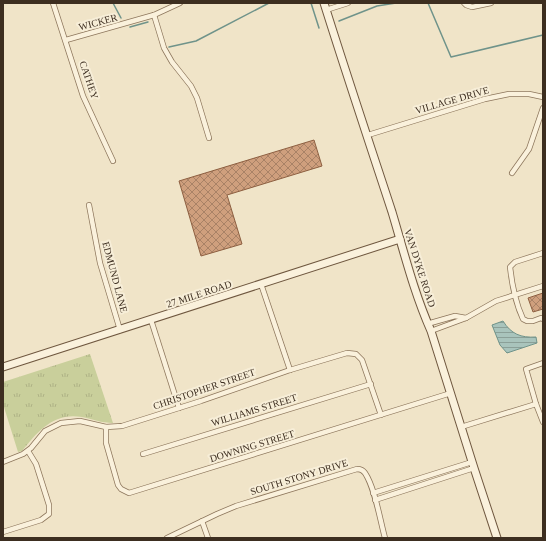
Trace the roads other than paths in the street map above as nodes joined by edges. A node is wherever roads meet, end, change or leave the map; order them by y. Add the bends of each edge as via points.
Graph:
1 (53, 3) edge
2 (180, 3) edge
3 (348, 3) edge
4 (464, 3) edge
5 (491, 3) edge
6 (172, 5) edge
7 (325, 6) edge
8 (154, 15) junction
9 (66, 40) junction
10 (543, 98) edge
11 (543, 108) edge
12 (368, 135) junction
13 (209, 138) dead end
14 (113, 161) dead end
15 (512, 173) dead end
16 (90, 205) dead end
17 (400, 239) junction
18 (543, 253) edge
19 (262, 284) junction
20 (543, 286) edge
21 (515, 295) junction
22 (466, 318) junction
23 (542, 319) edge
24 (151, 320) junction
25 (428, 324) junction
26 (120, 330) junction
27 (431, 331) junction
28 (543, 363) edge
29 (3, 367) edge
30 (290, 370) junction
31 (371, 384) junction
32 (450, 393) junction
33 (536, 404) junction
34 (179, 408) junction
35 (380, 416) junction
36 (543, 422) edge
37 (106, 427) junction
38 (461, 427) junction
39 (28, 451) junction
40 (143, 454) dead end
41 (3, 462) edge
42 (473, 465) junction
43 (373, 493) junction
44 (375, 500) junction
45 (202, 521) junction
46 (3, 532) edge
47 (168, 538) edge
48 (208, 538) edge
49 (385, 538) edge
50 (497, 538) edge

1 - 9 street, CATHEY
2 - 6 street, WICKER
3 - 7 street
4 - 5 street via 472,7
6 - 8 street, WICKER
7 - 12 street, VAN DYKE ROAD
8 - 9 street, WICKER
8 - 13 street via 164,48 197,98
9 - 14 street, CATHEY via 83,96
10 - 12 street, VILLAGE DRIVE via 529,94 509,94 485,99
11 - 15 street via 529,149
12 - 17 street, VAN DYKE ROAD
16 - 26 street, EDMUND LANE via 100,263
17 - 19 street, 27 MILE ROAD
17 - 25 street, VAN DYKE ROAD
18 - 21 street via 515,262 510,267
19 - 24 street, 27 MILE ROAD
19 - 30 street
20 - 21 street
21 - 22 street via 496,301
21 - 23 street via 523,319
22 - 25 street via 455,316
22 - 27 street
24 - 26 street, 27 MILE ROAD
24 - 34 street
25 - 27 street, VAN DYKE ROAD
26 - 29 street, 27 MILE ROAD
27 - 32 street, VAN DYKE ROAD
28 - 33 street via 526,368
30 - 31 street, CHRISTOPHER STREET via 342,353 352,353 362,360
30 - 34 street, CHRISTOPHER STREET
31 - 35 street, CHRISTOPHER STREET
31 - 40 street, WILLIAMS STREET
32 - 35 street, DOWNING STREET
32 - 38 street, VAN DYKE ROAD
33 - 36 street
33 - 38 street
34 - 37 street, CHRISTOPHER STREET via 122,426
35 - 37 street, DOWNING STREET via 129,493 118,485 106,443
37 - 39 street, CHRISTOPHER STREET via 80,421 61,423 45,432
38 - 42 street, VAN DYKE ROAD
39 - 41 street, CHRISTOPHER STREET
39 - 46 street via 38,469 50,512 41,520
42 - 43 street
42 - 44 street
42 - 50 street, VAN DYKE ROAD
43 - 44 street, SOUTH STONY DRIVE
43 - 45 street, SOUTH STONY DRIVE via 365,472 357,469 236,506
44 - 49 street, SOUTH STONY DRIVE
45 - 47 street, SOUTH STONY DRIVE
45 - 48 street

